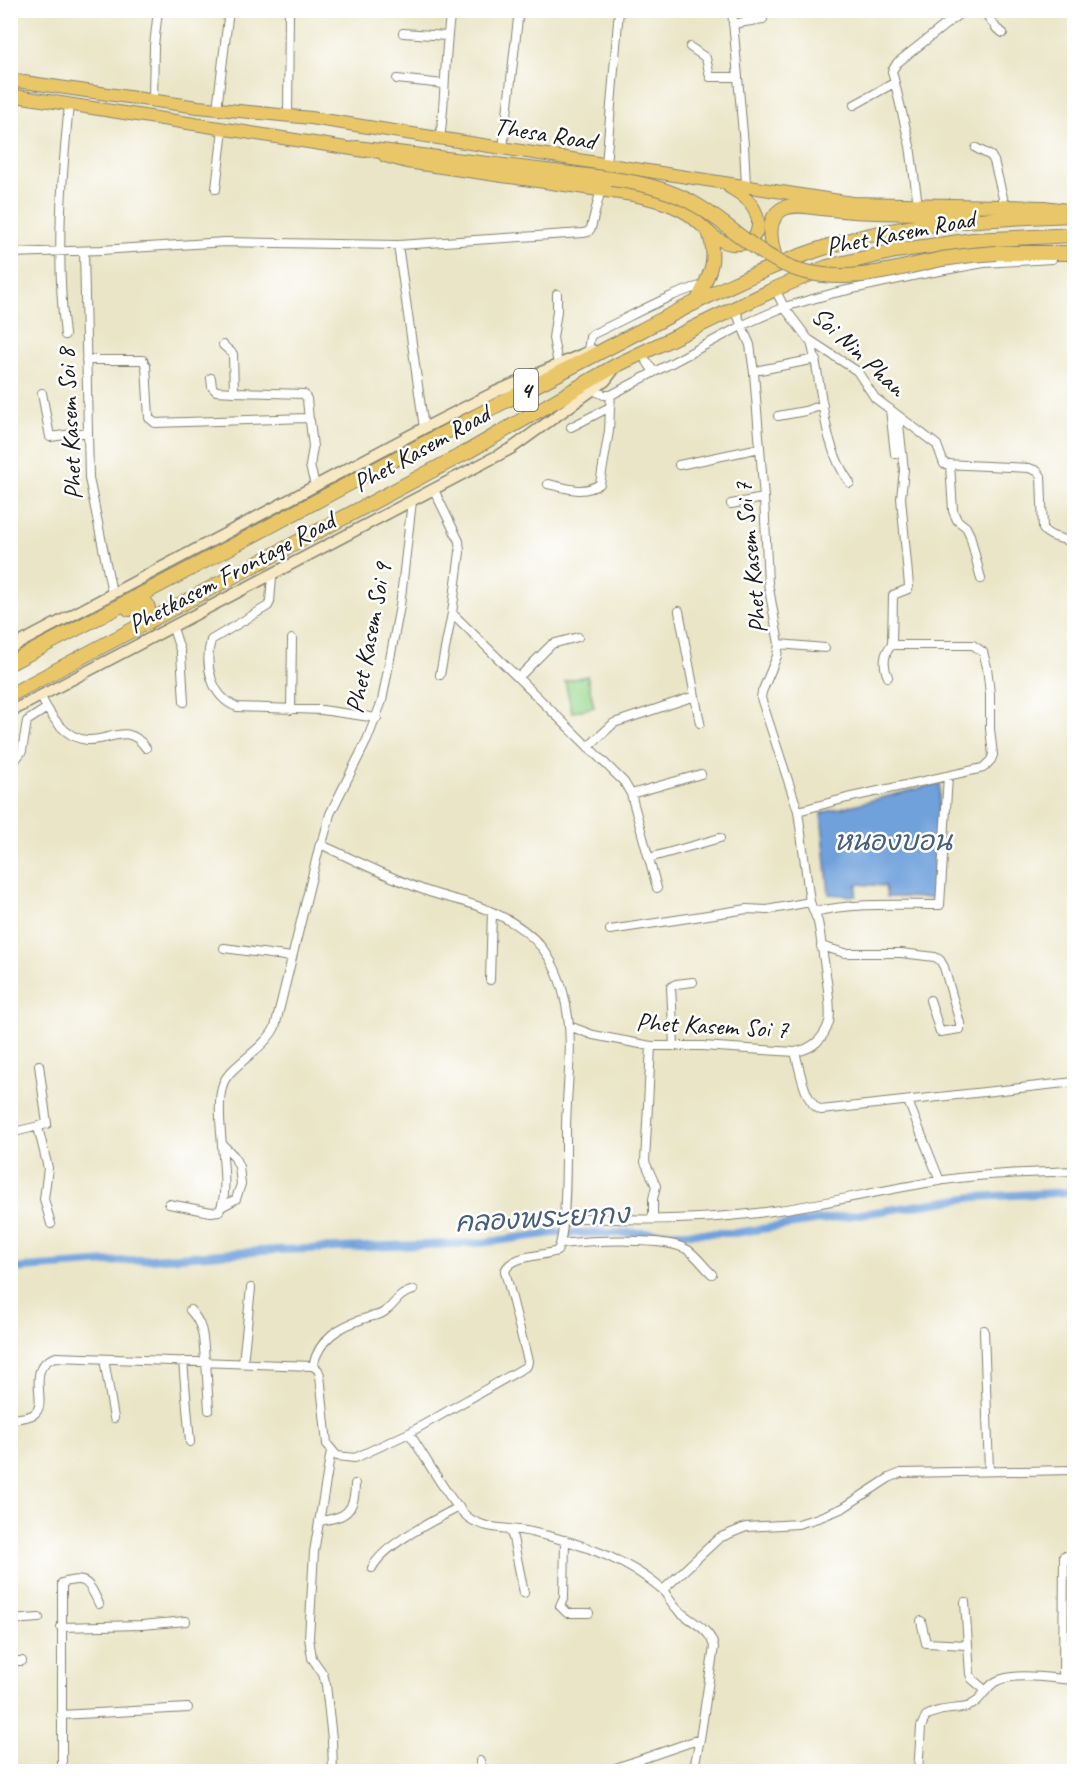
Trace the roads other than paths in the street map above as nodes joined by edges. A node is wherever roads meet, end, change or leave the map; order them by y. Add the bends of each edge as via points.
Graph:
1 (158, 10) edge
2 (229, 10) edge
3 (289, 10) edge
4 (450, 10) edge
5 (519, 10) edge
6 (619, 10) edge
7 (732, 10) edge
8 (964, 10) edge
9 (983, 10) edge
10 (763, 19) dead end
11 (733, 24) junction
12 (404, 33) dead end
13 (1002, 33) dead end
14 (447, 36) junction
15 (690, 47) dead end
16 (737, 77) junction
17 (397, 79) dead end
18 (10, 80) edge
19 (444, 84) junction
20 (894, 84) junction
21 (10, 95) edge
22 (139, 99) junction
23 (153, 101) junction
24 (69, 105) junction
25 (854, 105) dead end
26 (198, 107) junction
27 (217, 109) junction
28 (137, 116) junction
29 (288, 116) junction
30 (195, 125) junction
31 (223, 129) junction
32 (440, 139) junction
33 (356, 148) junction
34 (976, 148) dead end
35 (503, 149) junction
36 (606, 165) junction
37 (726, 184) junction
38 (746, 186) junction
39 (216, 189) dead end
40 (601, 189) junction
41 (918, 205) junction
42 (1005, 206) junction
43 (1074, 213) edge
44 (1034, 217) junction
45 (708, 231) junction
46 (1074, 235) edge
47 (398, 245) junction
48 (84, 251) junction
49 (59, 252) junction
50 (10, 253) edge
51 (1073, 253) edge
52 (775, 258) junction
53 (705, 285) junction
54 (774, 289) junction
55 (557, 294) dead end
56 (695, 304) junction
57 (734, 307) junction
58 (784, 308) junction
59 (743, 325) junction
60 (65, 335) dead end
61 (811, 342) junction
62 (223, 345) dead end
63 (614, 345) junction
64 (588, 351) junction
65 (641, 353) junction
66 (816, 359) junction
67 (86, 360) junction
68 (558, 364) junction
69 (617, 365) junction
70 (760, 370) dead end
71 (654, 372) junction
72 (211, 378) dead end
73 (593, 390) junction
74 (234, 392) junction
75 (42, 393) dead end
76 (610, 395) junction
77 (823, 405) junction
78 (610, 407) junction
79 (890, 410) junction
80 (778, 416) dead end
81 (898, 416) junction
82 (309, 420) junction
83 (571, 427) dead end
84 (424, 428) junction
85 (88, 432) junction
86 (760, 448) junction
87 (895, 454) dead end
88 (947, 464) junction
89 (679, 465) dead end
90 (850, 483) dead end
91 (548, 484) dead end
92 (315, 485) junction
93 (434, 490) junction
94 (764, 498) junction
95 (412, 501) junction
96 (731, 504) dead end
97 (1074, 544) edge
98 (272, 576) junction
99 (981, 579) dead end
100 (112, 593) junction
101 (679, 610) dead end
102 (452, 613) junction
103 (148, 622) junction
104 (173, 628) junction
105 (578, 637) dead end
106 (59, 638) junction
107 (292, 639) dead end
108 (779, 644) junction
109 (892, 645) junction
110 (10, 648) edge
111 (825, 648) dead end
112 (10, 663) edge
113 (440, 675) dead end
114 (888, 677) dead end
115 (518, 678) junction
116 (10, 695) edge
117 (695, 696) junction
118 (41, 697) junction
119 (184, 702) dead end
120 (47, 708) junction
121 (291, 710) junction
122 (10, 712) edge
123 (377, 718) junction
124 (700, 723) dead end
125 (588, 747) junction
126 (146, 748) dead end
127 (10, 767) edge
128 (701, 774) dead end
129 (948, 776) junction
130 (631, 794) junction
131 (798, 811) junction
132 (720, 838) dead end
133 (320, 844) junction
134 (649, 858) junction
135 (657, 888) dead end
136 (810, 902) junction
137 (492, 912) junction
138 (814, 912) junction
139 (610, 930) dead end
140 (821, 946) junction
141 (224, 948) dead end
142 (292, 957) junction
143 (490, 980) dead end
144 (693, 982) dead end
145 (930, 1000) dead end
146 (569, 1026) junction
147 (651, 1046) junction
148 (674, 1046) junction
149 (795, 1052) junction
150 (39, 1065) dead end
151 (1074, 1082) edge
152 (908, 1101) junction
153 (38, 1127) junction
154 (10, 1133) edge
155 (222, 1144) junction
156 (1074, 1171) edge
157 (940, 1181) junction
158 (169, 1204) dead end
159 (223, 1206) junction
160 (653, 1219) junction
161 (563, 1220) junction
162 (51, 1224) dead end
163 (562, 1242) junction
164 (712, 1274) dead end
165 (251, 1288) dead end
166 (414, 1290) dead end
167 (190, 1310) dead end
168 (984, 1330) dead end
169 (104, 1359) junction
170 (183, 1361) junction
171 (206, 1361) junction
172 (243, 1363) junction
173 (313, 1366) junction
174 (209, 1410) dead end
175 (114, 1418) dead end
176 (10, 1419) edge
177 (409, 1433) junction
178 (190, 1442) dead end
179 (331, 1451) junction
180 (1074, 1470) edge
181 (989, 1472) junction
182 (355, 1484) dead end
183 (459, 1507) junction
184 (319, 1521) junction
185 (509, 1529) junction
186 (565, 1540) junction
187 (1064, 1556) dead end
188 (372, 1568) dead end
189 (663, 1590) junction
190 (524, 1593) dead end
191 (965, 1602) dead end
192 (99, 1604) dead end
193 (589, 1613) dead end
194 (39, 1618) dead end
195 (10, 1620) edge
196 (186, 1621) dead end
197 (921, 1621) dead end
198 (61, 1627) junction
199 (967, 1645) junction
200 (22, 1660) dead end
201 (10, 1661) edge
202 (1063, 1679) junction
203 (1074, 1680) edge
204 (986, 1691) junction
205 (188, 1708) dead end
206 (61, 1715) junction
207 (700, 1739) junction
208 (480, 1761) dead end
209 (62, 1772) edge
210 (333, 1772) edge
211 (482, 1772) edge
212 (604, 1772) edge
213 (693, 1772) edge
214 (918, 1772) edge

1 - 23 street
2 - 27 street
3 - 29 street
4 - 14 street
5 - 35 street
6 - 36 street
7 - 11 street
8 - 20 street via 897,63 892,71
9 - 13 street
10 - 11 street
11 - 16 street
12 - 14 street
14 - 19 street
15 - 16 street via 706,58 710,77
16 - 38 street
17 - 19 street
18 - 22 main road, Thesa Road
19 - 32 street
20 - 25 street
20 - 41 street via 910,146
21 - 24 main road, Thesa Road
22 - 23 main road, Thesa Road
22 - 28 main road
23 - 26 main road, Thesa Road
24 - 28 main road, Thesa Road
24 - 49 street
26 - 27 main road, Thesa Road
26 - 30 main road
27 - 29 main road, Thesa Road
28 - 30 main road, Thesa Road
29 - 32 main road, Thesa Road
30 - 31 main road, Thesa Road
31 - 33 main road, Thesa Road
31 - 39 street
32 - 35 main road, Thesa Road
33 - 40 main road, Thesa Road via 407,162
33 - 52 highway, bridge via 654,186 699,206
34 - 42 street via 994,161
35 - 36 main road, Thesa Road
36 - 37 main road, Thesa Road
37 - 38 main road, Thesa Road
37 - 45 main road, Thesa Road via 753,206 759,217 756,236 742,244 731,244
38 - 41 main road, Thesa Road via 852,203
40 - 45 main road, Thesa Road via 661,202 685,212
40 - 47 street via 591,228 583,234
41 - 42 main road, Thesa Road
42 - 43 main road, Thesa Road
43 - 44 highway, Phet Kasem Road / 4
44 - 52 highway via 981,212 868,213 791,206 782,210 771,228
44 - 56 highway, Phet Kasem Road / 4 via 907,228 838,244 767,268
45 - 53 main road via 713,261
46 - 54 highway, Phet Kasem Road / 4 via 973,240 895,251 827,267
47 - 48 street via 225,242
47 - 84 street
48 - 49 street
48 - 67 street, Phet Kasem Soi 8
49 - 50 street
49 - 60 street
51 - 52 highway, bridge via 996,253 941,260 888,273 840,277 802,271
51 - 58 street via 1049,260 984,263 917,274
53 - 56 main road
53 - 64 street via 688,289 593,334
54 - 57 highway, Phet Kasem Road / 4
54 - 58 street, Soi Nin Phan
55 - 68 street via 553,338
56 - 63 highway, Phet Kasem Road / 4
57 - 59 street, Phet Kasem Soi 7
57 - 65 highway, Phet Kasem Road / 4
58 - 59 street
58 - 61 street, Soi Nin Phan
59 - 71 street
59 - 86 street, Phet Kasem Soi 7 via 754,373
61 - 66 street
61 - 79 street, Soi Nin Phan via 857,371 875,398
62 - 74 street via 233,354
63 - 64 main road, Phetkasem Frontage Road / 4
63 - 106 highway, Phet Kasem Road / 4
64 - 68 main road, Phetkasem Frontage Road / 4
65 - 69 highway, Phet Kasem Road / 4
65 - 71 street
66 - 70 street
66 - 77 street
67 - 82 street via 143,360 149,418 155,423
67 - 85 street, Phet Kasem Soi 8
68 - 84 main road, Phetkasem Frontage Road / 4
69 - 73 main road, Phetkasem Frontage Road / 4
69 - 103 highway, Phet Kasem Road / 4 via 470,451
71 - 76 street
72 - 74 street via 216,391
73 - 76 street
73 - 93 main road, Phetkasem Frontage Road / 4 via 512,448
74 - 82 street via 304,394
75 - 85 street via 50,437
76 - 78 street
77 - 80 street
77 - 90 street via 828,436 840,469
78 - 83 street
78 - 91 street via 600,484 578,490
79 - 81 street, Soi Nin Phan
79 - 87 street
81 - 88 street, Soi Nin Phan via 936,445
81 - 109 street via 909,586 893,595
82 - 92 street via 313,447 310,466
84 - 92 main road, Phetkasem Frontage Road / 4
85 - 100 street, Phet Kasem Soi 8 via 90,486
86 - 89 street
86 - 94 street, Phet Kasem Soi 7
88 - 97 street via 1037,471 1041,476 1043,529 1049,536
88 - 99 street via 953,512 970,536
92 - 100 main road, Phetkasem Frontage Road / 4
93 - 95 main road, Phetkasem Frontage Road / 4
93 - 102 street via 459,541
94 - 96 street
94 - 108 street, Phet Kasem Soi 7 via 768,584
95 - 98 main road, Phetkasem Frontage Road / 4
95 - 123 street, Phet Kasem Soi 9 via 400,606
98 - 104 main road, Phetkasem Frontage Road / 4
98 - 121 street via 268,606 211,640 211,677 218,694 228,704
100 - 110 main road, Phetkasem Frontage Road / 4
101 - 117 street
102 - 113 street
102 - 115 street
103 - 106 highway via 148,608 139,604 94,629
103 - 116 highway, Phet Kasem Road / 4
104 - 118 main road, Phetkasem Frontage Road / 4
104 - 119 street via 181,653
105 - 115 street via 552,644
106 - 112 highway, Phet Kasem Road / 4
107 - 121 street
108 - 111 street
108 - 131 street, Phet Kasem Soi 7 via 761,698
109 - 114 street via 885,657
109 - 129 street via 973,645 983,652 993,754 982,768
115 - 125 street
117 - 124 street
117 - 125 street via 614,723
118 - 120 street
118 - 122 main road, Phetkasem Frontage Road / 4
120 - 126 street via 65,731 74,736 87,740 124,733 137,738
120 - 127 street via 27,721 22,751
121 - 123 street
123 - 133 street, Phet Kasem Soi 9 via 330,814
125 - 130 street
128 - 130 street
129 - 131 street
129 - 138 street via 940,905 860,906
130 - 134 street
131 - 136 street, Phet Kasem Soi 7
132 - 134 street
133 - 137 street via 426,891
133 - 142 street, Phet Kasem Soi 9
134 - 135 street
136 - 138 street, Phet Kasem Soi 7
136 - 139 street
137 - 143 street
137 - 146 street via 521,927 552,959
138 - 140 street, Phet Kasem Soi 7
140 - 145 street via 846,953 935,957 944,967 960,1029 940,1032
140 - 149 street, Phet Kasem Soi 7 via 830,1020 816,1043
141 - 142 street
142 - 155 street, Phet Kasem Soi 9 via 273,1032 223,1082
144 - 148 street via 671,987
146 - 147 street, Phet Kasem Soi 7 via 593,1035
146 - 161 street
147 - 148 street, Phet Kasem Soi 7
147 - 160 street via 645,1162 656,1186
148 - 149 street, Phet Kasem Soi 7
149 - 152 street via 814,1107 821,1110
150 - 153 street via 48,1121
151 - 152 street
152 - 157 street
153 - 154 street
153 - 162 street via 48,1168 44,1199
155 - 159 street, Phet Kasem Soi 9
155 - 159 street via 237,1161 241,1184 236,1199
156 - 157 street
157 - 160 street via 772,1212
158 - 159 street via 211,1212
160 - 161 street
161 - 163 street
163 - 164 street via 620,1240 682,1247
163 - 177 street via 557,1251 513,1261 505,1271 527,1366
165 - 172 street
166 - 173 street via 401,1294 384,1312 349,1324 332,1335 318,1350
167 - 171 street via 202,1327
168 - 181 street
169 - 170 street
169 - 175 street
169 - 176 street via 48,1359 39,1374 36,1413
170 - 171 street
170 - 178 street
171 - 172 street
171 - 174 street
172 - 173 street
173 - 179 street via 320,1375
177 - 179 street via 355,1458
177 - 183 street
179 - 184 street
180 - 181 street
181 - 189 street via 901,1473 843,1508 818,1518 798,1524 746,1527 719,1538
182 - 184 street via 350,1510 338,1518
183 - 185 street via 480,1524
183 - 188 street via 382,1553
184 - 210 street via 309,1649 326,1685
185 - 186 street
185 - 190 street
186 - 189 street via 610,1556
186 - 193 street via 564,1597 560,1606 567,1612
187 - 202 street
189 - 207 street via 678,1609 712,1638 714,1656
191 - 199 street
192 - 198 street via 85,1581 62,1583
194 - 195 street
196 - 198 street
197 - 199 street via 926,1644
198 - 206 street
199 - 204 street via 972,1679
200 - 201 street
202 - 203 street
202 - 204 street via 1018,1677 995,1682
204 - 214 street via 967,1707 944,1708 926,1716 921,1727
205 - 206 street
206 - 209 street
207 - 212 street
207 - 213 street
208 - 211 street

